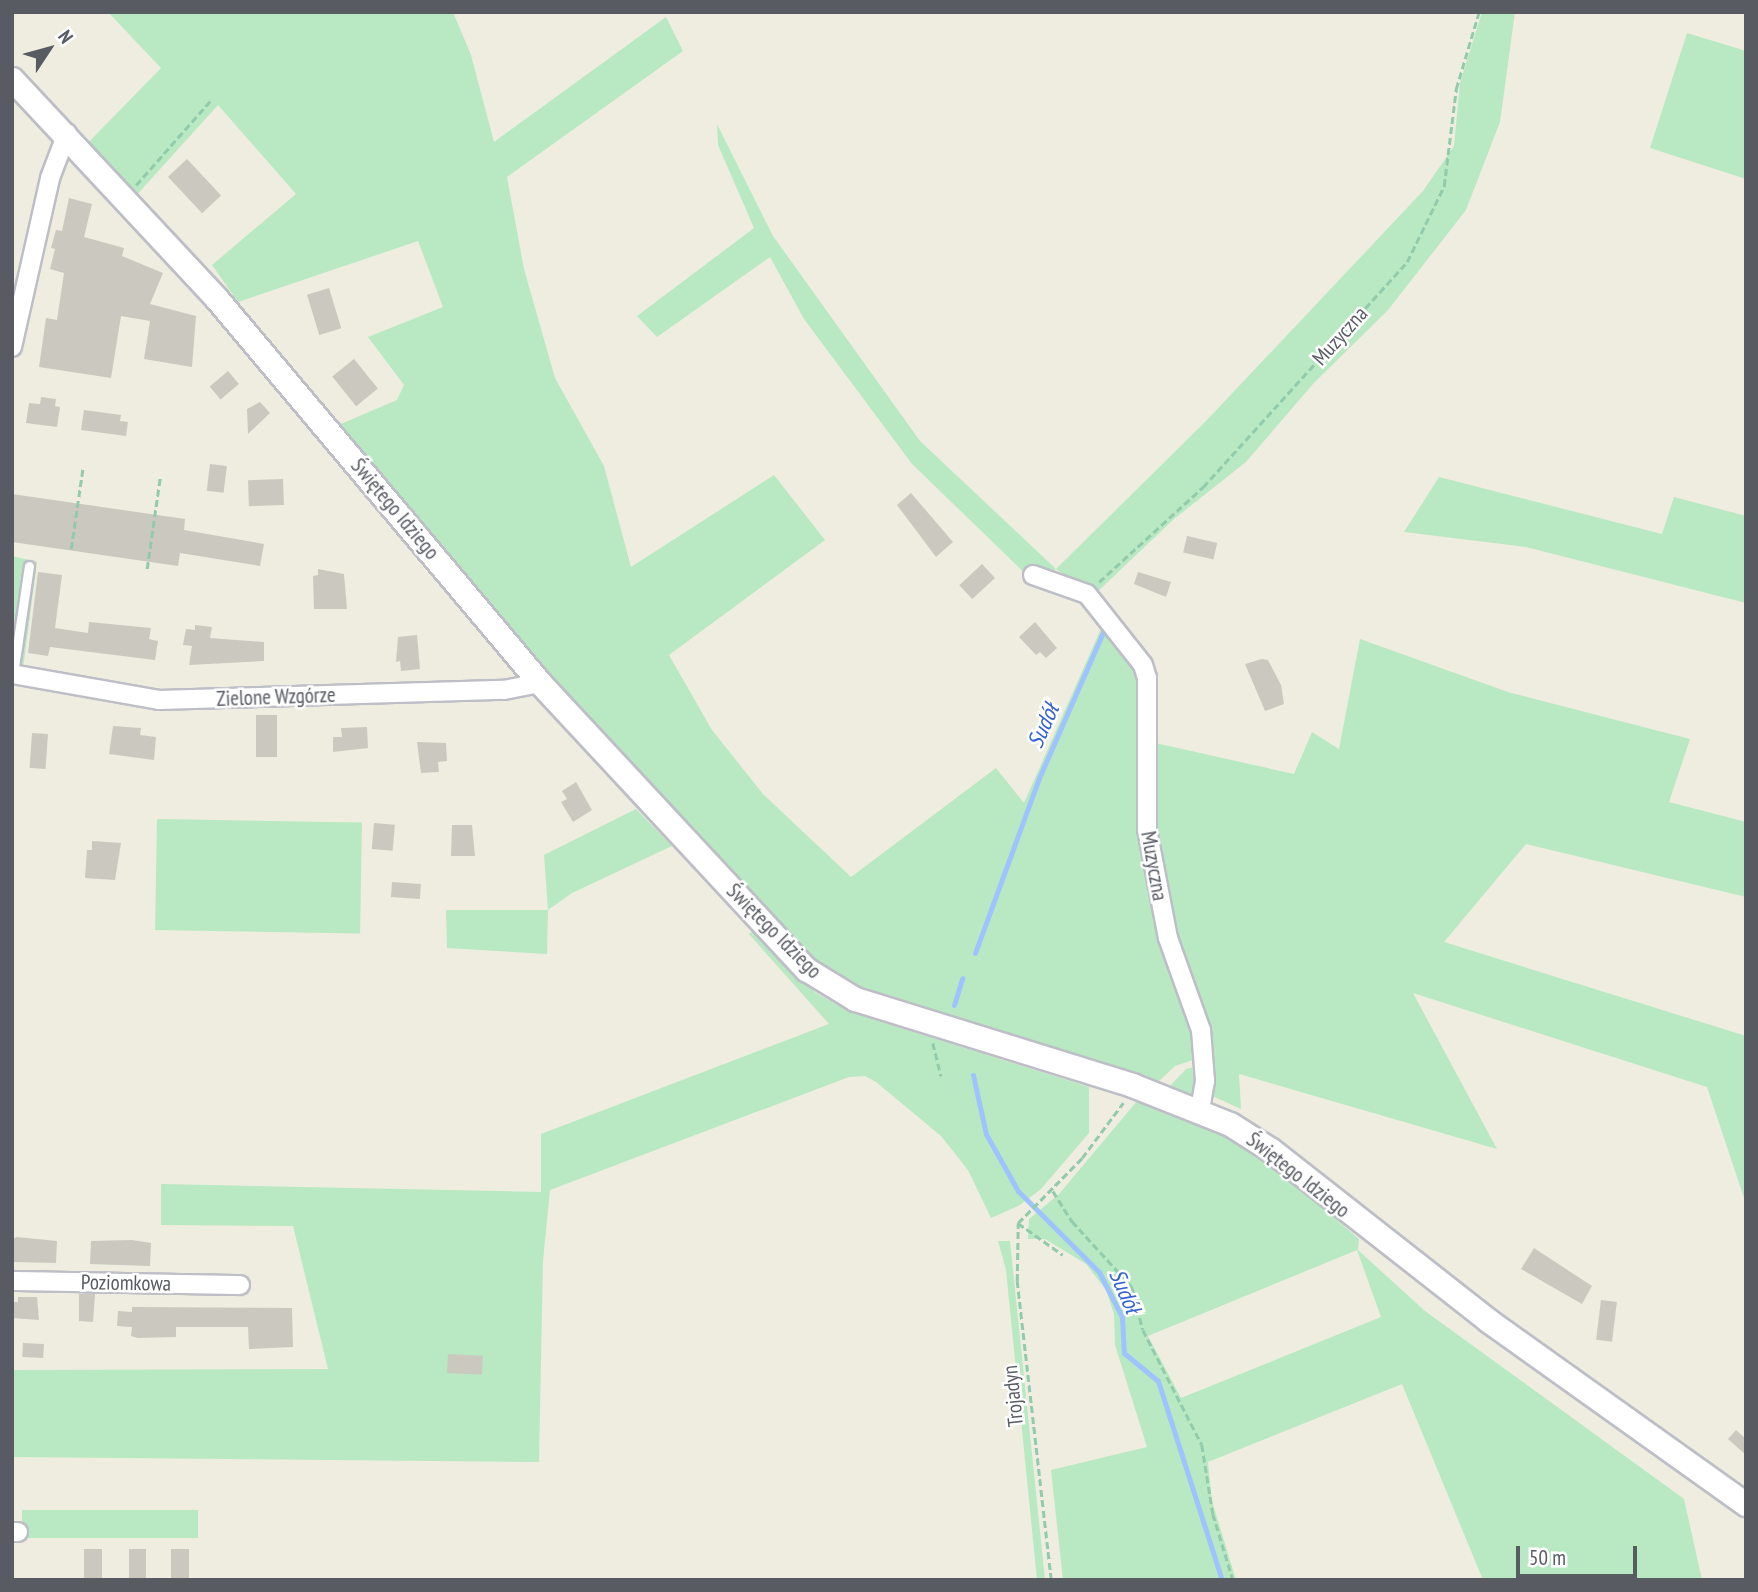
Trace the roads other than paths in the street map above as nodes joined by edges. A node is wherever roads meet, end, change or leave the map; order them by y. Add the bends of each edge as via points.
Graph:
1 (12, 79) edge
2 (67, 133) junction
3 (12, 347) edge
4 (29, 566) dead end
5 (1034, 575) dead end
6 (12, 674) edge
7 (540, 682) junction
8 (1200, 1109) junction
9 (12, 1281) edge
10 (240, 1285) dead end
11 (1746, 1504) edge

1 - 2 street, Świętego Idziego
2 - 3 street via 50,178
2 - 7 street, Świętego Idziego
4 - 6 lane
5 - 8 street, Muzyczna via 1087,594 1143,665 1147,678 1147,828 1168,938 1201,1030 1205,1081
6 - 7 street, Zielone Wzgórze via 159,700 504,690
7 - 8 street, Świętego Idziego via 806,969 846,995
8 - 11 street, Świętego Idziego via 1271,1150 1489,1321
9 - 10 street, Poziomkowa

